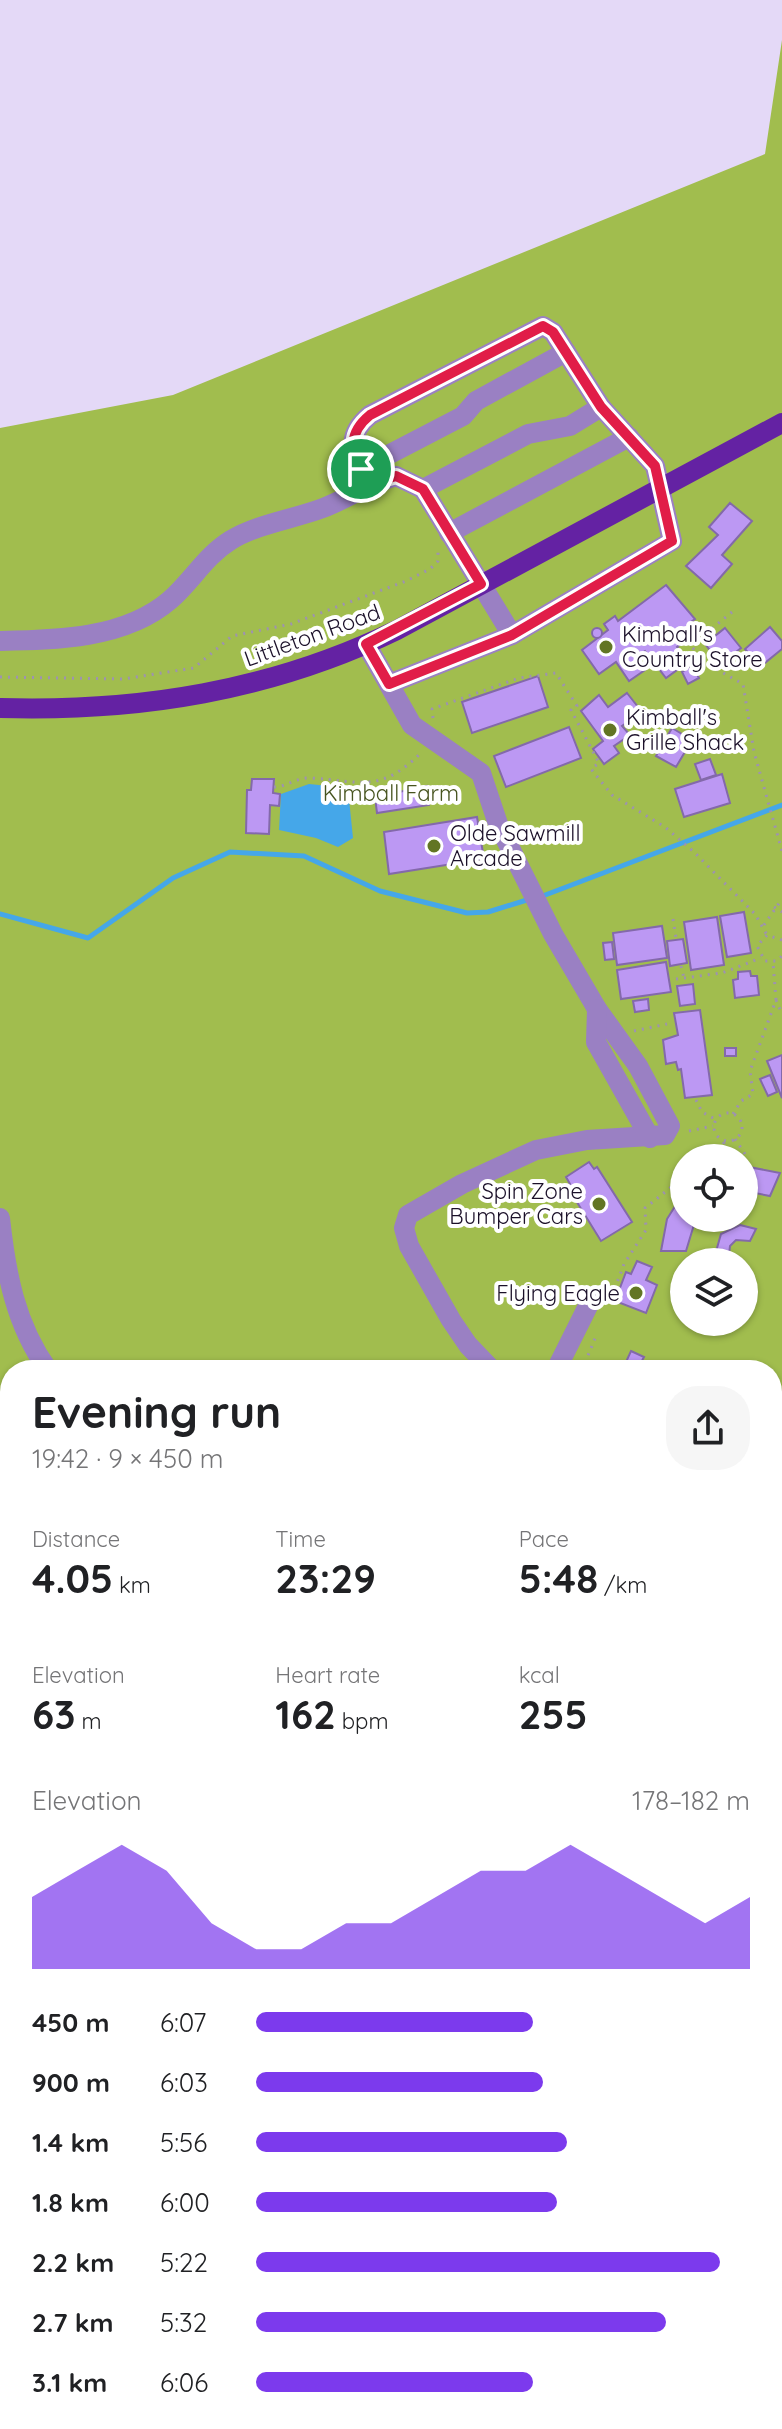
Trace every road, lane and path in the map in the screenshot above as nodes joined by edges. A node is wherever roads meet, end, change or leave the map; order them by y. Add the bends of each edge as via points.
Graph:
1 (566, 352) junction
2 (601, 407) junction
3 (782, 423) edge
4 (629, 437) junction
5 (363, 477) junction
6 (661, 488) junction
7 (423, 489) junction
8 (449, 533) junction
9 (481, 584) junction
10 (732, 612) dead end
11 (512, 635) junction
12 (0, 641) edge
13 (366, 644) junction
14 (0, 677) edge
15 (389, 684) junction
16 (0, 708) edge
17 (432, 741) junction
18 (274, 787) dead end
19 (782, 851) edge
20 (782, 899) edge
21 (774, 907) junction
22 (782, 912) edge
23 (673, 919) dead end
24 (763, 926) junction
25 (767, 935) junction
26 (676, 938) dead end
27 (782, 940) edge
28 (782, 956) edge
29 (761, 958) junction
30 (773, 962) junction
31 (681, 966) dead end
32 (684, 978) junction
33 (676, 979) dead end
34 (776, 1000) junction
35 (597, 1009) junction
36 (782, 1014) edge
37 (667, 1024) dead end
38 (614, 1033) junction
39 (696, 1100) dead end
40 (733, 1114) junction
41 (716, 1120) junction
42 (650, 1138) junction
43 (735, 1139) junction
44 (724, 1141) junction
45 (724, 1144) edge
46 (738, 1144) edge
47 (670, 1188) edge
48 (0, 1218) edge
49 (601, 1300) joint
50 (598, 1330) dead end
51 (41, 1360) edge
52 (482, 1360) edge
53 (562, 1360) edge
54 (586, 1360) edge

1 - 2 lane
1 - 5 lane via 476,401 463,416
1 - 5 lane via 543,326 370,415 353,435
2 - 4 lane
2 - 7 lane via 570,426 528,434
3 - 6 main road, Littleton Road
4 - 6 lane via 655,466
4 - 8 lane
5 - 7 lane via 396,476
5 - 12 lane via 327,507 233,539 200,564 170,600 138,619 79,635
6 - 9 main road, Littleton Road
6 - 11 lane via 672,541
7 - 8 lane
8 - 9 lane
8 - 14 path via 430,569 291,624 232,636 194,668 123,679
9 - 11 lane
9 - 13 main road, Littleton Road
10 - 19 path via 691,646 707,664 743,684 754,752
11 - 15 lane
13 - 15 lane
13 - 16 main road, Littleton Road via 255,684 185,699 90,709
15 - 17 lane via 412,725
17 - 18 path via 390,777 358,784 303,779
17 - 24 path via 432,709 519,678 556,673 577,706 571,710 599,763 591,769 612,795 676,836
17 - 35 lane via 481,773 514,858
20 - 21 path
21 - 22 path
21 - 24 path
23 - 26 path
24 - 25 path
25 - 27 path
25 - 29 path via 757,946
28 - 30 path
29 - 30 path
29 - 32 path via 722,973
30 - 34 path
31 - 32 path
32 - 33 path
34 - 36 path
34 - 40 path via 750,1071 753,1094
35 - 38 lane
35 - 42 lane via 596,1042
37 - 38 path
38 - 42 lane via 670,1126 665,1135
39 - 41 path via 702,1112
40 - 41 path
40 - 43 path via 741,1125
41 - 44 path via 714,1132
42 - 52 lane via 587,1140 536,1150 408,1215 409,1246 451,1320
43 - 44 path
43 - 46 path
44 - 45 path
47 - 49 path via 645,1208 646,1230
48 - 51 lane via 16,1310
49 - 53 lane
50 - 54 path

